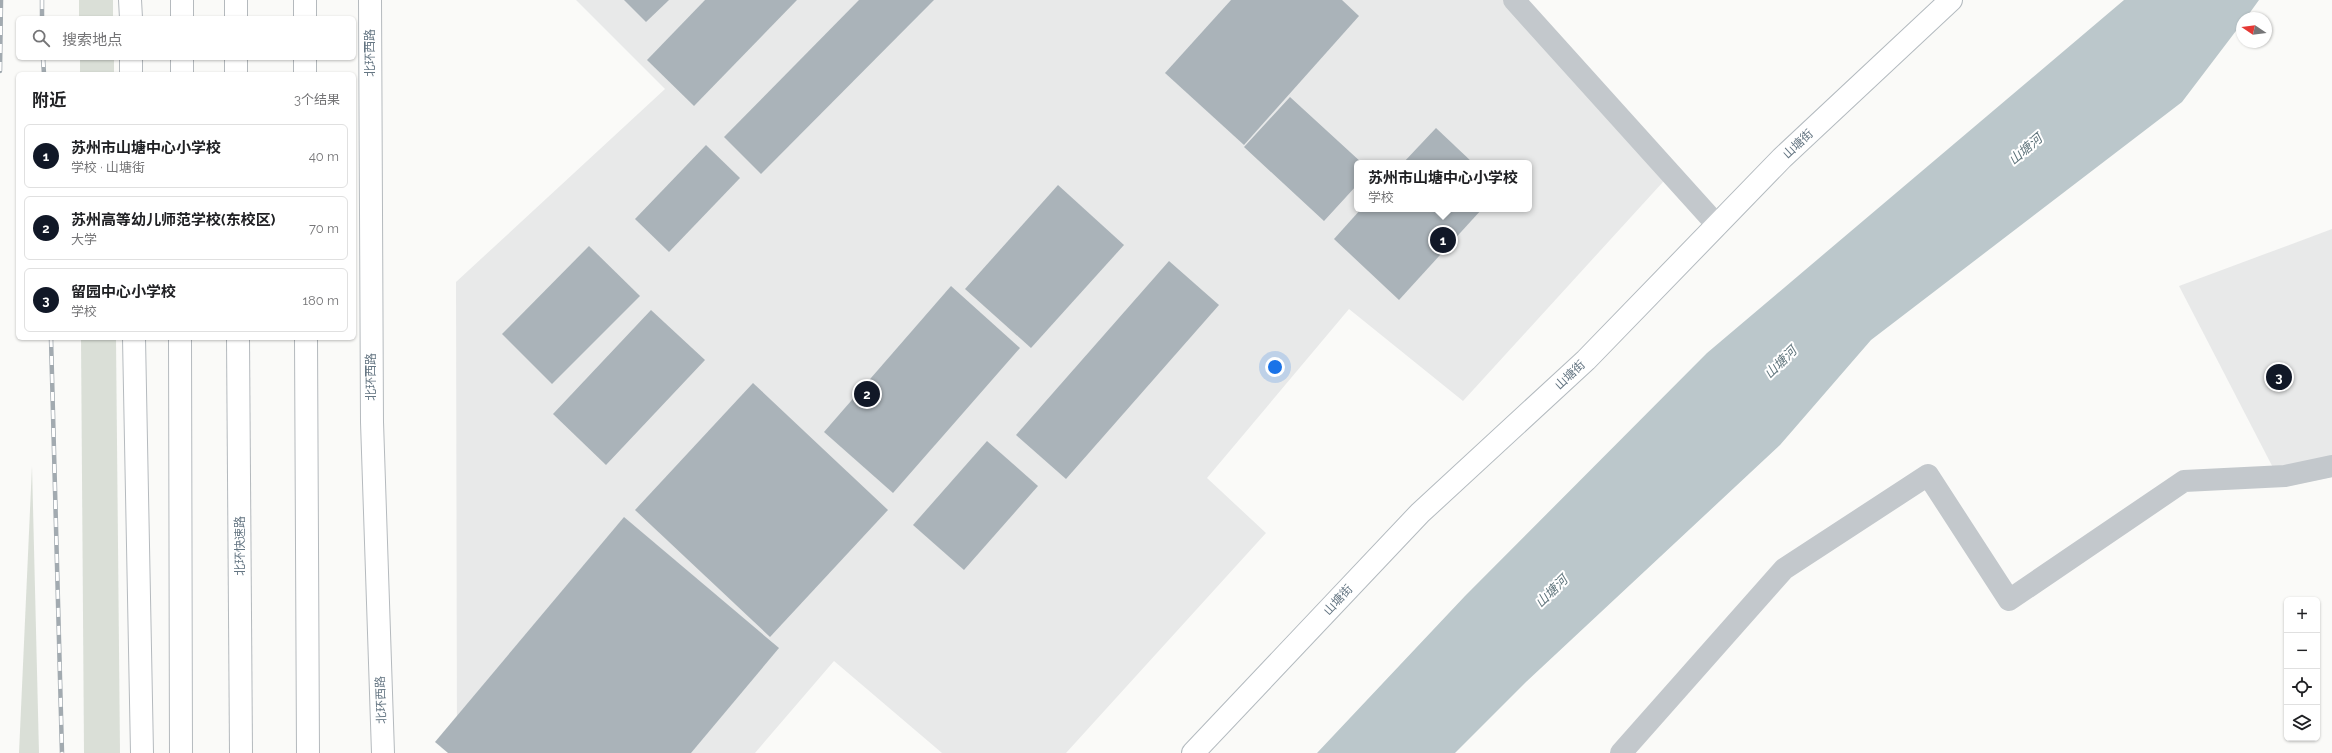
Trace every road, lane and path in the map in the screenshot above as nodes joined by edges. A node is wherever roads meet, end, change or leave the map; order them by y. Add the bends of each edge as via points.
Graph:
1 (130, 0) edge
2 (182, 0) edge
3 (236, 0) edge
4 (305, 0) edge
5 (370, 0) edge
6 (1514, 0) edge
7 (1951, 0) edge
8 (131, 16) edge
9 (182, 16) edge
10 (236, 16) edge
11 (305, 16) edge
12 (131, 60) edge
13 (182, 60) edge
14 (236, 60) edge
15 (305, 60) edge
16 (131, 72) edge
17 (182, 72) edge
18 (236, 72) edge
19 (305, 72) edge
20 (1717, 225) junction
21 (134, 340) edge
22 (180, 340) edge
23 (238, 340) edge
24 (306, 340) edge
25 (2332, 466) edge
26 (142, 753) edge
27 (181, 753) edge
28 (241, 753) edge
29 (308, 753) edge
30 (382, 753) edge
31 (1193, 753) edge
32 (1621, 753) edge

1 - 8 main road
2 - 9 main road
3 - 10 main road
4 - 11 main road
5 - 30 main road, 北环西路 via 372,422
6 - 20 street
7 - 20 main road, 山塘街 via 1782,158
12 - 16 main road
13 - 17 main road
14 - 18 main road
15 - 19 main road
20 - 31 main road, 山塘街 via 1586,360 1420,513
21 - 26 main road
22 - 27 main road
23 - 28 main road, 北环快速路
24 - 29 main road
25 - 32 street via 2285,476 2184,480 2009,600 1928,475 1784,569

